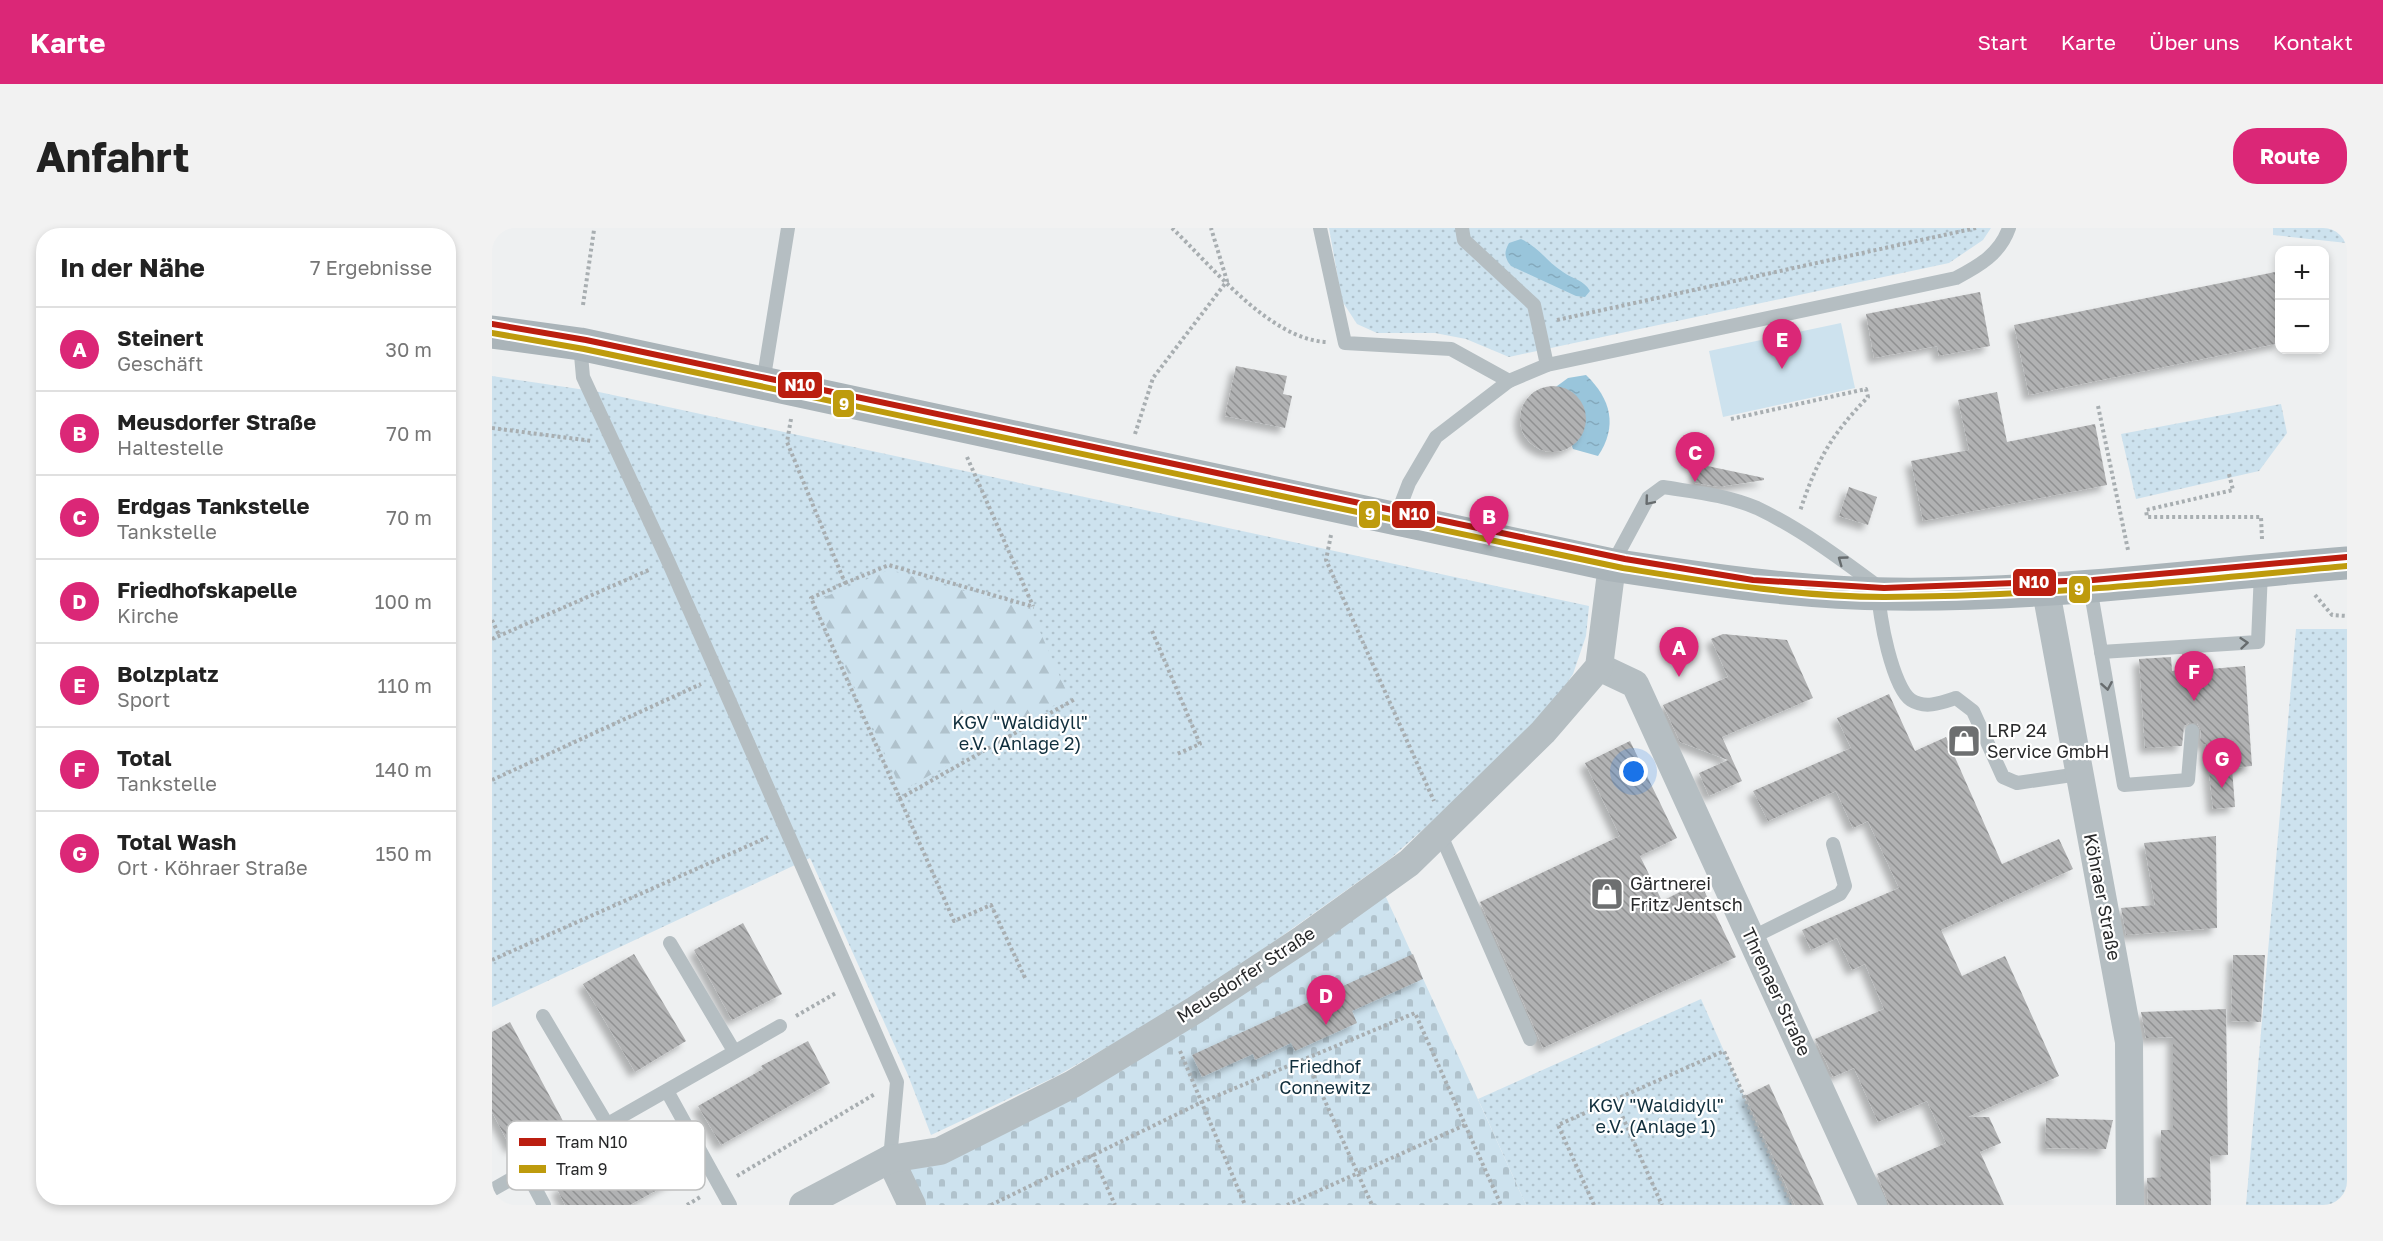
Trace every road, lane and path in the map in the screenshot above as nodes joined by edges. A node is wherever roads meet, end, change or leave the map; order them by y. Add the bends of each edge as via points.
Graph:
1 (788, 228) edge
2 (1172, 228) edge
3 (1210, 228) edge
4 (1320, 228) edge
5 (1462, 228) edge
6 (1976, 228) edge
7 (2009, 228) edge
8 (594, 230) dead end
9 (1227, 281) junction
10 (583, 304) dead end
11 (1538, 324) junction
12 (492, 332) edge
13 (1308, 341) dead end
14 (580, 344) junction
15 (1547, 365) junction
16 (1509, 381) junction
17 (763, 383) junction
18 (2098, 406) dead end
19 (790, 419) dead end
20 (1731, 419) dead end
21 (492, 428) edge
22 (613, 444) junction
23 (967, 455) dead end
24 (1126, 460) junction
25 (2229, 474) dead end
26 (1396, 517) junction
27 (1794, 529) junction
28 (1331, 535) dead end
29 (2128, 550) dead end
30 (2261, 554) junction
31 (668, 561) junction
32 (2347, 563) edge
33 (1612, 565) junction
34 (845, 583) junction
35 (2090, 587) junction
36 (2046, 591) junction
37 (1884, 594) junction
38 (2315, 595) dead end
39 (2347, 616) edge
40 (492, 620) edge
41 (1152, 631) dead end
42 (499, 635) junction
43 (492, 639) edge
44 (2189, 648) junction
45 (2102, 652) junction
46 (1599, 667) junction
47 (2190, 670) dead end
48 (717, 676) junction
49 (1075, 699) dead end
50 (2192, 731) dead end
51 (1177, 754) dead end
52 (2079, 774) junction
53 (492, 780) edge
54 (899, 799) junction
55 (785, 829) junction
56 (1443, 829) junction
57 (1833, 844) dead end
58 (1751, 938) junction
59 (670, 943) dead end
60 (492, 960) edge
61 (1026, 980) dead end
62 (853, 984) junction
63 (543, 1016) dead end
64 (780, 1026) joint
65 (1530, 1039) dead end
66 (734, 1051) junction
67 (1184, 1059) dead end
68 (1306, 1059) junction
69 (897, 1082) junction
70 (667, 1091) junction
71 (1615, 1100) junction
72 (1202, 1102) junction
73 (605, 1121) edge
74 (612, 1121) edge
75 (684, 1121) edge
76 (1465, 1125) junction
77 (1092, 1154) junction
78 (705, 1159) edge
79 (890, 1159) junction
80 (1357, 1173) junction
81 (507, 1182) edge
82 (720, 1186) junction
83 (492, 1190) edge
84 (536, 1190) edge
85 (544, 1205) edge
86 (687, 1205) edge
87 (730, 1205) edge
88 (803, 1205) edge
89 (912, 1205) edge
90 (991, 1205) edge
91 (1115, 1205) edge
92 (1245, 1205) edge
93 (1287, 1205) edge
94 (1372, 1205) edge
95 (1501, 1205) edge
96 (1594, 1205) edge
97 (1662, 1205) edge
98 (1792, 1205) edge
99 (1873, 1205) edge
100 (2130, 1205) edge

1 - 17 lane
2 - 9 path
3 - 9 path
4 - 16 lane via 1345,342 1451,349
5 - 11 lane via 1464,240 1534,305
6 - 11 path
7 - 15 lane via 2005,241 1984,263 1956,278
8 - 10 path
9 - 13 path via 1261,315
9 - 24 path via 1153,378
11 - 15 lane
12 - 14 main road
14 - 17 main road
14 - 22 lane via 583,377
15 - 16 lane
16 - 26 lane via 1436,437 1409,483
17 - 24 main road
18 - 29 path
19 - 34 path via 787,442
20 - 27 path via 1866,389 1868,397 1839,427 1815,468
21 - 22 path
22 - 31 lane
23 - 34 path via 1034,607 889,565
24 - 26 main road
25 - 30 path via 2233,490 2145,510 2147,517 2261,518
26 - 33 main road
27 -> 33 lane via 1756,508 1714,495 1663,488 1648,498
37 -> 27 lane
28 - 56 path via 1326,560
30 - 32 main road
30 - 35 main road
44 -> 30 lane via 2259,642
31 - 42 path
31 - 48 lane
33 - 37 main road via 1756,587
33 - 46 street
34 - 54 path via 811,598
35 - 36 main road
35 - 45 lane
36 - 37 main road
36 - 52 street, Köhraer Straße
37 - 52 lane via 1886,644 1908,699 1922,705 1956,698 1973,711 2003,777 2017,783
38 - 39 path via 2332,615
40 - 42 path
41 - 51 path via 1200,744
42 - 43 path
44 - 45 lane
44 - 47 lane
45 -> 50 lane via 2124,785 2188,780
46 - 56 street, Meusdorfer Straße via 1543,732
46 - 58 street, Threnaer Straße via 1635,684
48 - 53 path
48 - 55 lane
49 - 54 path
52 - 100 street, Köhraer Straße via 2129,1042
54 - 61 path via 954,921 991,905
55 - 60 path
55 - 62 lane
56 - 65 lane
56 - 79 street, Meusdorfer Straße via 1409,863 1303,939 1134,1048 1073,1084 940,1151
57 - 58 lane via 1845,886 1840,894
58 - 99 street, Threnaer Straße
59 - 66 lane
62 - 64 path
62 - 69 lane
63 - 73 lane
64 - 66 lane
66 - 70 lane
67 - 72 path
68 - 72 path
68 - 76 path via 1415,1013
68 - 80 path
69 - 79 lane
69 - 82 path
70 - 74 lane
70 - 75 lane
71 - 96 path via 1558,1125
71 - 97 path
71 - 98 path via 1724,1051
72 - 77 path
72 - 92 path
76 - 80 path
76 - 95 path
77 - 90 path
77 - 91 path
78 - 82 lane
79 - 88 street, Meusdorfer Straße
79 - 89 street
80 - 93 path
80 - 94 path
81 - 83 lane
82 - 86 path
82 - 87 lane
84 - 85 lane

